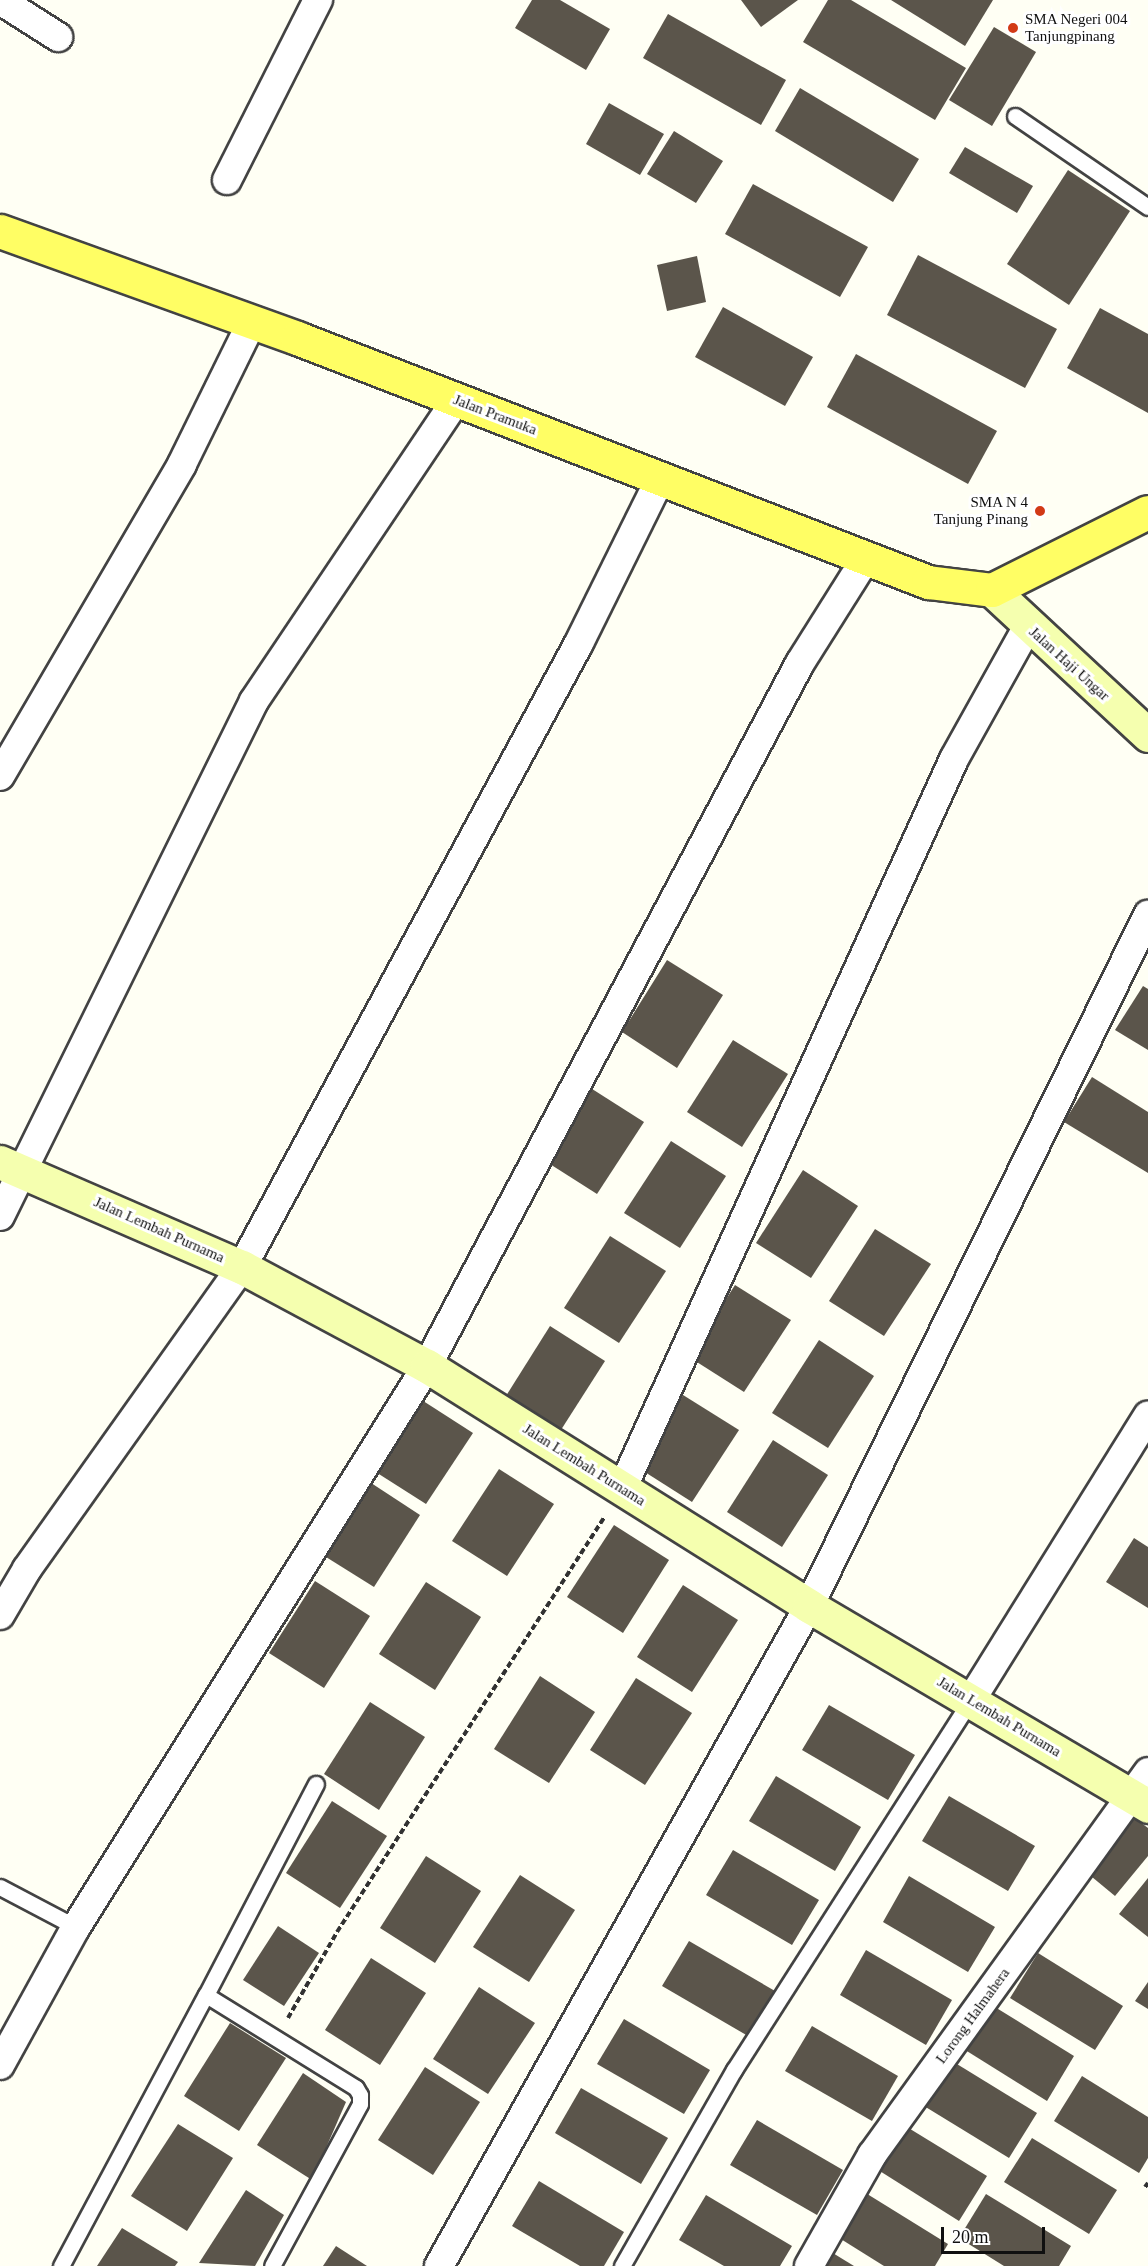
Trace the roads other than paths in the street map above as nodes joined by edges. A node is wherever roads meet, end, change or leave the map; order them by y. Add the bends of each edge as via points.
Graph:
1 (0, 0) edge
2 (318, 0) edge
3 (58, 37) dead end
4 (1015, 116) dead end
5 (227, 180) dead end
6 (1148, 207) edge
7 (0, 231) edge
8 (252, 322) junction
9 (456, 400) junction
10 (660, 479) junction
11 (1148, 512) edge
12 (866, 558) junction
13 (992, 590) junction
14 (1028, 626) junction
15 (1148, 735) edge
16 (0, 776) edge
17 (1148, 915) edge
18 (13, 1166) edge
19 (0, 1215) edge
20 (242, 1267) junction
21 (427, 1366) junction
22 (1148, 1416) edge
23 (622, 1489) junction
24 (809, 1606) junction
25 (0, 1615) edge
26 (971, 1700) junction
27 (316, 1784) dead end
28 (1143, 1791) edge
29 (0, 1887) edge
30 (76, 1927) junction
31 (206, 1995) junction
32 (0, 2066) edge
33 (61, 2266) edge
34 (272, 2266) edge
35 (439, 2266) edge
36 (622, 2266) edge
37 (809, 2266) edge

1 - 3 street
2 - 5 street
4 - 6 lane
7 - 8 main road, Jalan Pramuka
8 - 9 main road, Jalan Pramuka
8 - 16 street via 182,464
9 - 10 main road, Jalan Pramuka
9 - 18 street via 254,701
10 - 12 main road, Jalan Pramuka
10 - 20 street via 574,653
11 - 13 main road
12 - 13 main road, Jalan Pramuka via 928,582
12 - 21 street via 800,663
13 - 14 street, Jalan Haji Ungar
14 - 15 street, Jalan Haji Ungar
14 - 23 street via 954,759
17 - 24 street
18 - 19 street
18 - 20 street, Jalan Lembah Purnama
20 - 21 street, Jalan Lembah Purnama
20 - 25 street via 27,1569
21 - 23 street, Jalan Lembah Purnama
21 - 30 street
22 - 26 street
23 - 24 street, Jalan Lembah Purnama
24 - 26 street, Jalan Lembah Purnama
24 - 35 street
26 - 28 street, Jalan Lembah Purnama
26 - 36 lane via 734,2070
27 - 31 lane
28 - 37 street, Lorong Halmahera via 872,2155
29 - 30 lane
30 - 32 street
31 - 33 lane
31 - 34 lane via 356,2088 360,2104

